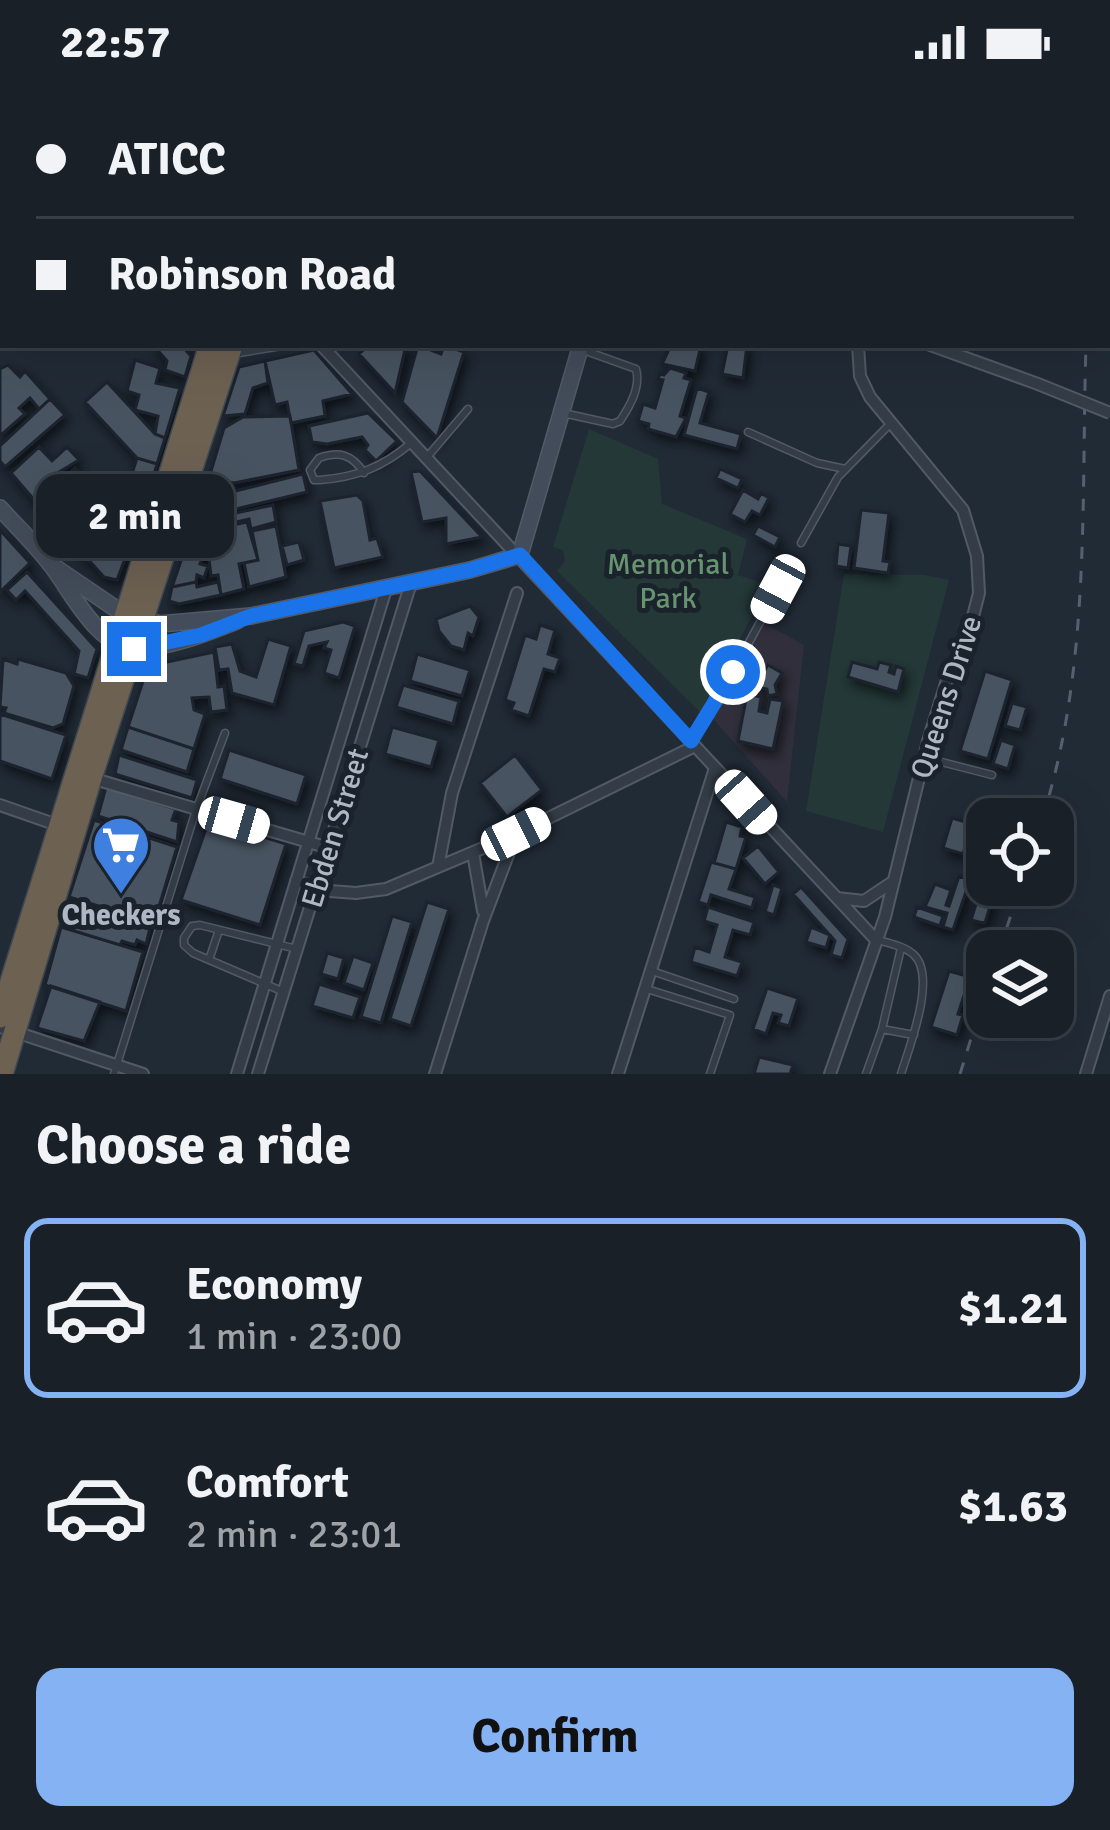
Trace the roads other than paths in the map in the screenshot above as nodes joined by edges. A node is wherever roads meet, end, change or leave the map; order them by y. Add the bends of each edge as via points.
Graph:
1 (224, 348) edge
2 (324, 348) edge
3 (580, 348) edge
4 (583, 348) edge
5 (858, 348) edge
6 (938, 348) edge
7 (468, 409) dead end
8 (561, 413) junction
9 (1110, 413) edge
10 (890, 424) junction
11 (748, 432) dead end
12 (411, 443) junction
13 (425, 458) junction
14 (844, 469) junction
15 (364, 473) junction
16 (0, 508) edge
17 (800, 544) dead end
18 (520, 555) junction
19 (52, 566) junction
20 (411, 583) junction
21 (386, 589) junction
22 (778, 589) dead end
23 (517, 593) dead end
24 (251, 616) junction
25 (134, 618) junction
26 (125, 645) junction
27 (225, 733) dead end
28 (693, 743) junction
29 (923, 758) junction
30 (715, 768) junction
31 (992, 776) dead end
32 (92, 778) junction
33 (0, 805) edge
34 (196, 810) junction
35 (60, 826) junction
36 (516, 834) junction
37 (308, 842) junction
38 (328, 848) junction
39 (473, 853) junction
40 (438, 866) junction
41 (296, 881) junction
42 (894, 881) junction
43 (316, 888) junction
44 (834, 897) junction
45 (483, 921) junction
46 (219, 930) junction
47 (876, 940) junction
48 (277, 945) junction
49 (901, 948) junction
50 (297, 950) junction
51 (208, 959) junction
52 (649, 970) junction
53 (264, 986) junction
54 (643, 988) junction
55 (284, 992) junction
56 (1110, 996) edge
57 (734, 999) dead end
58 (5, 1026) edge
59 (882, 1030) junction
60 (914, 1035) junction
61 (248, 1039) junction
62 (268, 1044) junction
63 (1095, 1044) junction
64 (1110, 1049) edge
65 (116, 1070) edge
66 (2, 1074) edge
67 (143, 1074) edge
68 (237, 1074) edge
69 (258, 1074) edge
70 (436, 1074) edge
71 (618, 1074) edge
72 (710, 1074) edge
73 (830, 1074) edge
74 (866, 1074) edge
75 (901, 1074) edge
76 (1086, 1074) edge

1 - 25 highway
2 - 12 street
3 - 8 street
4 - 8 lane via 636,369 639,379 620,421
5 - 10 street, Queens Drive via 864,388
6 - 9 street, bridge
7 - 13 lane
8 - 18 street
10 - 14 lane
10 - 29 street, Queens Drive via 963,510 977,556 974,616
11 - 14 lane
12 - 13 street
12 - 15 lane
13 - 18 street
14 - 17 lane
15 - 15 lane via 341,454 319,458 310,470 320,481
16 - 19 street
18 - 20 street
18 - 28 street
19 - 25 street
19 - 26 street via 78,607
20 - 21 street
20 - 38 street, Ebden Street
21 - 24 street
21 - 37 street, Ebden Street
22 - 28 lane
23 - 40 street via 446,812
24 - 25 street
24 - 26 street via 201,635
25 - 26 highway
26 - 32 highway
26 - 35 highway
27 - 34 lane
28 - 30 street
28 - 36 street
29 - 31 lane
29 - 42 street, Queens Drive
30 - 44 street
30 - 52 street
32 - 34 street
32 - 58 highway
33 - 35 street
34 - 37 street
34 - 65 lane
35 - 58 highway
36 - 39 street
36 - 45 street
37 - 38 street
37 - 41 street, Ebden Street
38 - 43 street, Ebden Street
39 - 40 street
39 - 45 street
40 - 43 street via 371,892
41 - 43 street
41 - 48 street, Ebden Street
42 - 44 street via 864,901
42 - 47 street, Queens Drive
43 - 50 street, Ebden Street
44 - 47 street
45 - 70 street
46 - 48 lane
46 - 51 lane
46 - 51 lane via 194,925 184,938
47 - 49 lane
47 - 73 street, Queens Drive
48 - 50 lane
48 - 53 street, Ebden Street
49 - 59 lane
49 - 60 lane via 920,968
50 - 55 street, Ebden Street
51 - 53 lane
52 - 54 street
52 - 57 lane
53 - 55 lane
53 - 61 street, Ebden Street
54 - 71 street
54 - 72 lane via 730,1015
55 - 62 street, Ebden Street
56 - 63 street
58 - 65 street
58 - 66 highway
59 - 60 lane
59 - 74 lane
60 - 75 lane
61 - 62 street
61 - 68 street, Ebden Street
62 - 69 street, Ebden Street
63 - 64 street
63 - 76 street
65 - 67 street

